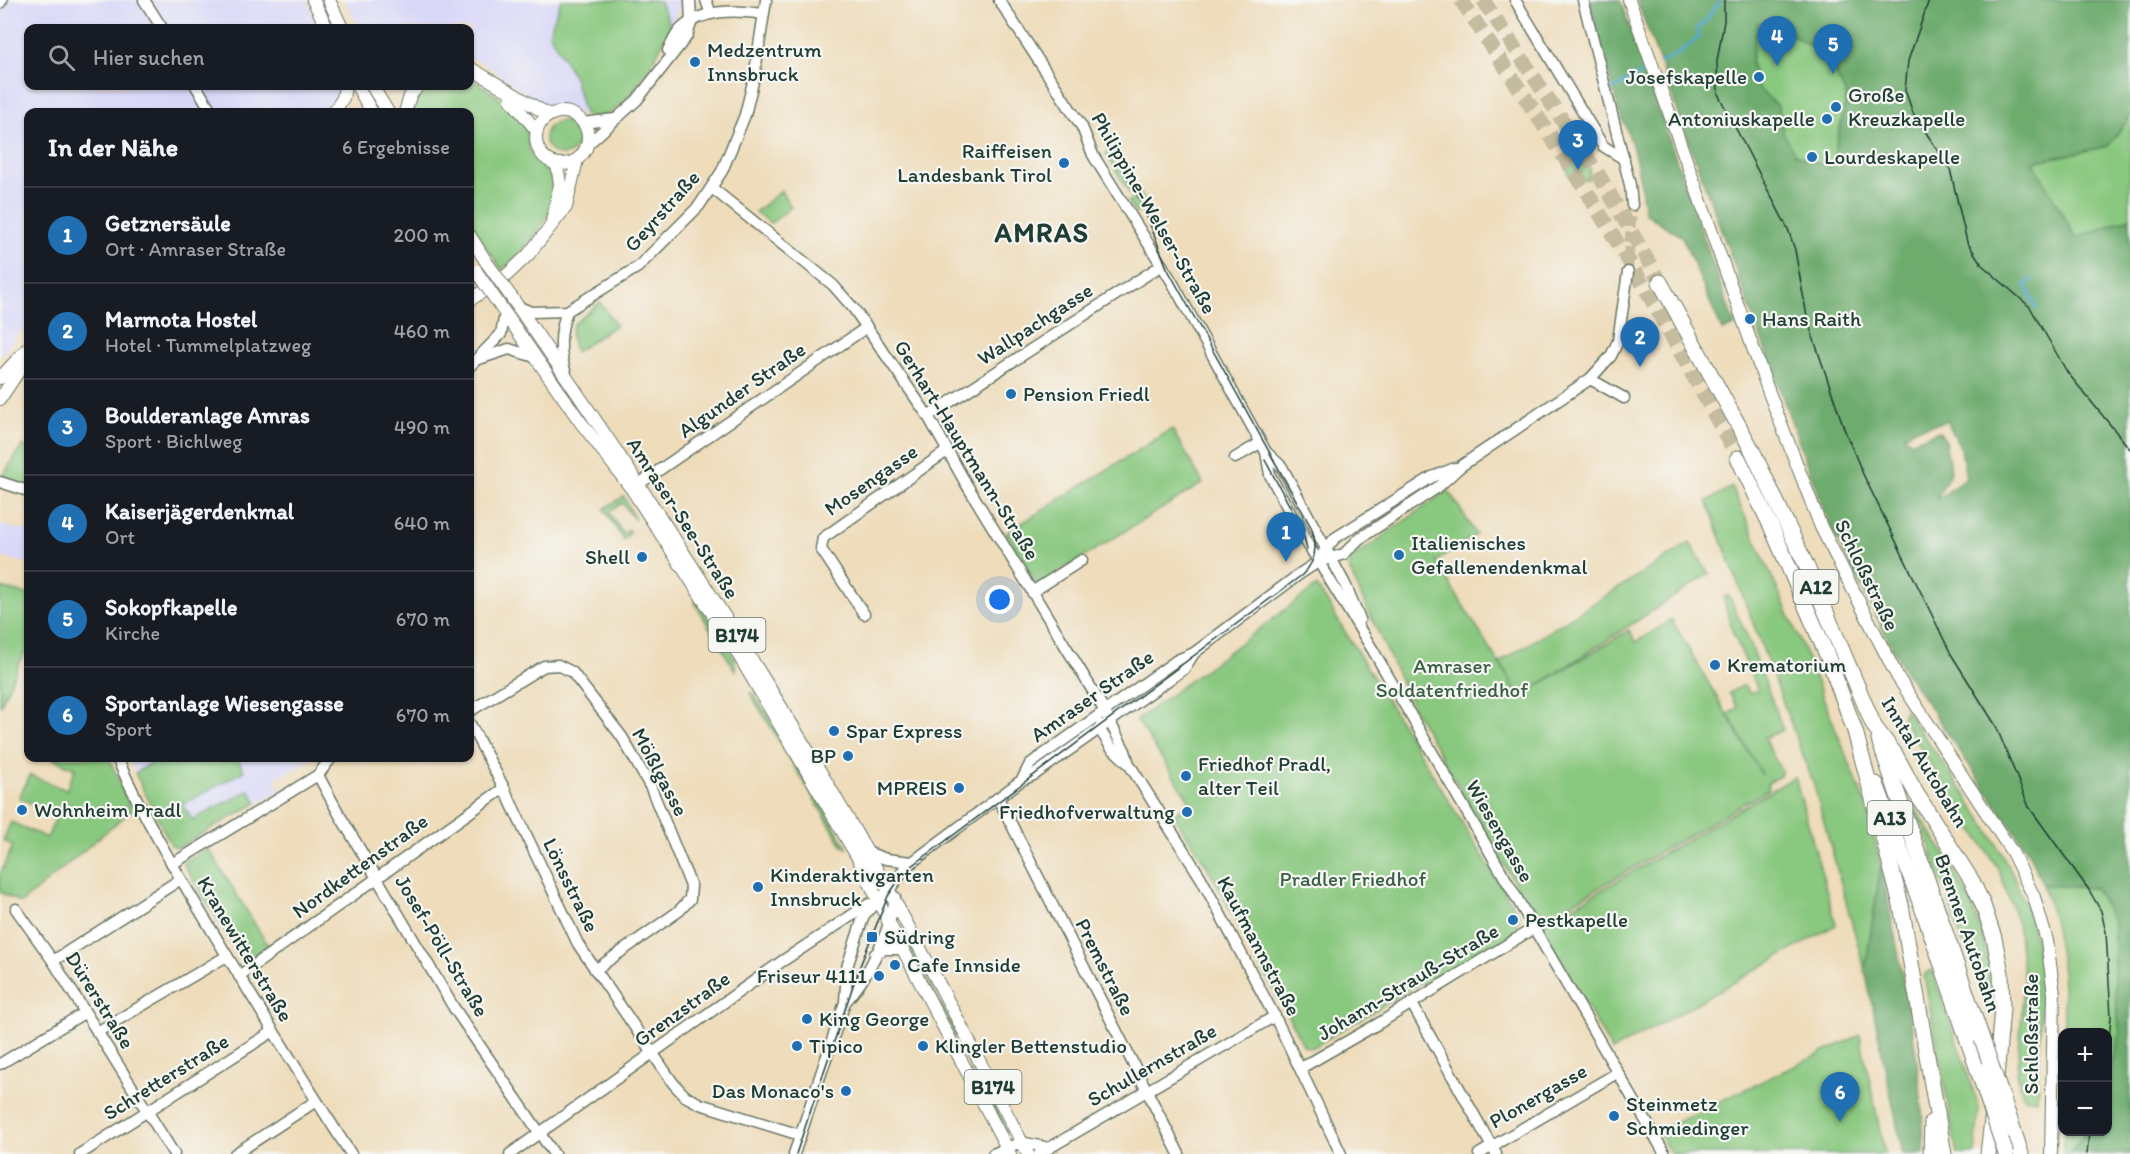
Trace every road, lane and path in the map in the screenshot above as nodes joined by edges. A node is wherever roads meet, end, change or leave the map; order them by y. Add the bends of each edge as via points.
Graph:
1 (144, 0) edge
2 (313, 0) edge
3 (329, 0) edge
4 (690, 0) edge
5 (706, 0) edge
6 (766, 0) edge
7 (999, 0) edge
8 (1515, 0) edge
9 (1583, 0) edge
10 (1629, 0) edge
11 (711, 14) junction
12 (762, 14) junction
13 (691, 23) junction
14 (159, 24) edge
15 (325, 24) edge
16 (340, 24) edge
17 (474, 70) edge
18 (492, 80) junction
19 (198, 90) edge
20 (344, 90) edge
21 (359, 90) edge
22 (374, 90) edge
23 (415, 90) edge
24 (210, 108) edge
25 (337, 108) edge
26 (370, 108) edge
27 (386, 108) edge
28 (406, 108) edge
29 (549, 115) junction
30 (618, 118) junction
31 (584, 123) junction
32 (537, 131) junction
33 (587, 145) junction
34 (1624, 159) junction
35 (578, 160) junction
36 (558, 165) junction
37 (712, 188) junction
38 (1632, 205) tunnel mouth
39 (551, 226) junction
40 (474, 242) edge
41 (1162, 265) junction
42 (474, 270) edge
43 (1628, 272) tunnel mouth
44 (1660, 282) tunnel mouth
45 (474, 297) edge
46 (514, 302) junction
47 (502, 310) junction
48 (567, 311) junction
49 (867, 327) junction
50 (24, 352) edge
51 (535, 357) junction
52 (474, 362) edge
53 (24, 363) edge
54 (474, 363) edge
55 (0, 378) edge
56 (1590, 379) junction
57 (568, 380) junction
58 (1624, 398) dead end
59 (0, 399) edge
60 (928, 416) junction
61 (1263, 447) junction
62 (947, 451) junction
63 (1236, 458) dead end
64 (1738, 458) tunnel mouth
65 (1461, 466) junction
66 (0, 482) edge
67 (639, 484) junction
68 (24, 490) edge
69 (1328, 553) junction
70 (1082, 560) dead end
71 (1318, 562) junction
72 (1032, 592) junction
73 (864, 614) dead end
74 (1374, 652) junction
75 (1194, 653) junction
76 (474, 709) edge
77 (1104, 711) junction
78 (1111, 723) junction
79 (1874, 726) junction
80 (1100, 730) junction
81 (1855, 731) junction
82 (474, 732) edge
83 (119, 762) edge
84 (328, 762) edge
85 (1129, 764) junction
86 (318, 775) junction
87 (1022, 780) junction
88 (504, 788) junction
89 (998, 798) junction
90 (866, 852) junction
91 (912, 862) junction
92 (172, 864) junction
93 (377, 876) junction
94 (181, 879) junction
95 (892, 896) junction
96 (878, 899) junction
97 (16, 909) dead end
98 (888, 921) junction
99 (1534, 928) junction
100 (903, 949) junction
101 (875, 954) junction
102 (227, 956) junction
103 (53, 960) junction
104 (595, 970) junction
105 (239, 976) junction
106 (845, 1002) junction
107 (1412, 1004) junction
108 (84, 1013) junction
109 (1275, 1016) junction
110 (97, 1032) junction
111 (272, 1032) junction
112 (654, 1053) junction
113 (0, 1064) edge
114 (1300, 1068) junction
115 (1617, 1073) junction
116 (1146, 1092) junction
117 (1934, 1092) junction
118 (316, 1101) junction
119 (147, 1113) junction
120 (1991, 1125) junction
121 (540, 1133) junction
122 (800, 1135) junction
123 (1021, 1142) junction
124 (1008, 1150) edge
125 (1494, 1150) edge
126 (1044, 1151) edge
127 (80, 1154) edge
128 (174, 1154) edge
129 (235, 1154) edge
130 (351, 1154) edge
131 (510, 1154) edge
132 (554, 1154) edge
133 (794, 1154) edge
134 (993, 1154) edge
135 (1028, 1154) edge
136 (1179, 1154) edge
137 (1341, 1154) edge
138 (1479, 1154) edge
139 (1665, 1154) edge
140 (1931, 1154) edge
141 (1944, 1154) edge
142 (1988, 1154) edge
143 (1995, 1154) edge
144 (2006, 1154) edge
145 (2021, 1154) edge
146 (2050, 1154) edge

1 - 14 street
2 - 15 main road
3 - 16 main road
4 - 13 street
5 - 11 street
6 - 12 street, Geyrstraße
7 - 41 street, Philippine-Welser-Straße via 1082,128 1094,155
8 - 34 street via 1603,146
9 - 34 street
10 - 146 main road, Schloßstraße via 1821,527 1898,676 2012,852 2034,897 2047,941 2054,994
11 - 12 street via 729,10
11 - 13 street
12 - 37 street, Geyrstraße via 746,115
13 - 30 street via 687,36
17 - 18 main road
18 - 29 main road
18 - 32 main road
19 - 24 street
20 - 25 main road
21 - 26 main road
22 - 27 main road
23 - 28 main road
29 - 31 main road via 568,113
29 - 32 main road
30 - 31 street
30 - 33 street
31 - 33 main road
32 - 36 main road via 537,148 549,162
33 - 35 main road
34 - 38 street
35 - 36 main road
35 - 39 main road via 566,207
36 - 39 main road via 560,184
37 - 48 street, Geyrstraße via 638,267
37 - 49 street, Gerhart-Hauptmann-Straße via 834,285
39 - 45 main road via 507,275
40 - 46 main road, Amraser-See-Straße / B174, bridge
41 - 60 street, Wallpachgasse
41 - 61 street, Philippine-Welser-Straße
42 - 47 main road, Amraser-See-Straße / B174, bridge
43 - 56 street, Amraser Straße via 1618,341 1611,356
44 - 79 highway, Inntal Autobahn / A12 via 1752,450
46 - 48 street via 531,312
46 - 57 main road, Amraser-See-Straße / B174
47 - 51 main road, Amraser-See-Straße / B174
47 - 52 street via 501,334
48 - 57 street via 560,348
49 - 60 street, Gerhart-Hauptmann-Straße
49 - 67 street, Algunder Straße
50 - 55 main road
51 - 54 street via 509,350
51 - 96 main road, Amraser-See-Straße / B174 via 631,488 697,588 842,828
53 - 59 main road
56 - 58 street
56 - 65 street, Amraser Straße
57 - 67 main road, Amraser-See-Straße / B174
60 - 62 street, Gerhart-Hauptmann-Straße
61 - 63 street
61 - 69 street, Philippine-Welser-Straße via 1282,467
61 - 71 street, Philippine-Welser-Straße via 1270,475
62 - 72 street, Gerhart-Hauptmann-Straße
62 - 73 street, Mosengasse via 820,543
64 - 81 highway, Inntal Autobahn / A12 via 1818,634
65 - 69 street, Amraser Straße via 1432,477 1335,538
65 - 69 street, Amraser Straße via 1344,554
66 - 68 street
67 - 90 main road, Amraser-See-Straße / B174 via 764,679
69 - 71 street, Amraser Straße
69 - 74 street, Wiesengasse
70 - 72 street
71 - 74 street, Wiesengasse
71 - 75 street, Amraser Straße
72 - 77 street, Gerhart-Hauptmann-Straße
74 - 99 street, Wiesengasse
75 - 77 street, Amraser Straße via 1177,660
75 - 78 street, Amraser Straße via 1184,669
76 - 104 street, Mößlgasse via 544,666 563,666 622,737 651,788 690,881 690,899 679,912
77 - 78 street, Gerhart-Hauptmann-Straße
77 - 80 street
77 - 87 street, Amraser Straße via 1030,764
78 - 80 street, Amraser Straße
78 - 85 street, Kaufmannstraße
79 - 120 highway, Inntal Autobahn / A12 via 1972,881 1994,938 2002,1008
79 - 145 highway, Brenner Autobahn / A13, bridge
80 - 85 street, Kaufmannstraße
80 - 87 street, Amraser Straße via 1034,776
81 - 117 highway, Inntal Autobahn / A12 via 1901,905
81 - 144 highway, Brenner Autobahn / A13, bridge via 1922,907
82 - 88 street, Lönsstraße
83 - 92 street, Kranewitterstraße
84 - 86 street
85 - 109 street, Kaufmannstraße via 1188,856
86 - 92 street
86 - 93 street, Josef-Pöll-Straße
87 - 89 street, Amraser Straße
88 - 93 street, Nordkettenstraße
88 - 104 street, Lönsstraße via 564,918
89 - 91 street, Amraser Straße
89 - 116 street, Premstraße
90 - 91 street
90 - 95 main road, Amraser-See-Straße / B174
91 - 95 street, Amraser Straße via 898,876
92 - 94 street, Kranewitterstraße
93 - 105 street, Nordkettenstraße
93 - 121 street, Josef-Pöll-Straße via 454,1008
94 - 102 street, Kranewitterstraße
94 - 103 street
95 - 96 street, Amraser Straße
95 - 98 street, Amraser Straße
95 - 123 main road, B174
96 - 98 main road, B174
96 - 106 street, Amraser Straße via 864,915 852,948 846,967
96 - 112 street, Grenzstraße via 802,947
97 - 103 street, Dürerstraße
98 - 100 main road, B174
98 - 101 street, Amraser Straße
99 - 107 street, Johann-Strauß-Straße
99 - 115 street, Wiesengasse
100 - 101 street via 885,949
100 - 124 main road, B174
101 - 106 street, Amraser Straße via 863,979
102 - 105 street, Kranewitterstraße
102 - 110 street
103 - 108 street, Dürerstraße
104 - 112 street, Lönsstraße
105 - 111 street, Kranewitterstraße
106 - 122 street, Amraser Straße
107 - 114 street, Johann-Strauß-Straße
107 - 125 street
108 - 110 street, Dürerstraße
108 - 113 street
109 - 114 street, Kaufmannstraße
109 - 116 street, Schullernstraße
110 - 119 street, Dürerstraße
111 - 118 street, Kranewitterstraße
111 - 119 street, Schretterstraße
112 - 121 street, Grenzstraße
112 - 122 street, Lönsstraße via 674,1083 692,1100
114 - 137 street, Kaufmannstraße
115 - 125 street, Plonergasse
115 - 139 street, Wiesengasse
116 - 126 street, Schullernstraße
116 - 136 street, Premstraße
117 - 140 highway
117 - 141 highway, Inntal Autobahn / A12
118 - 129 street
118 - 130 street, Kranewitterstraße
119 - 127 street, Schretterstraße
119 - 128 street, Dürerstraße
120 - 142 highway, Inntal Autobahn / A12
120 - 143 highway
121 - 131 street, Grenzstraße
121 - 132 street, Josef-Pöll-Straße
122 - 133 street, Amraser Straße
123 - 124 street
123 - 126 street, Schullernstraße
123 - 135 main road, B174
124 - 134 street
125 - 138 street, Plonergasse

